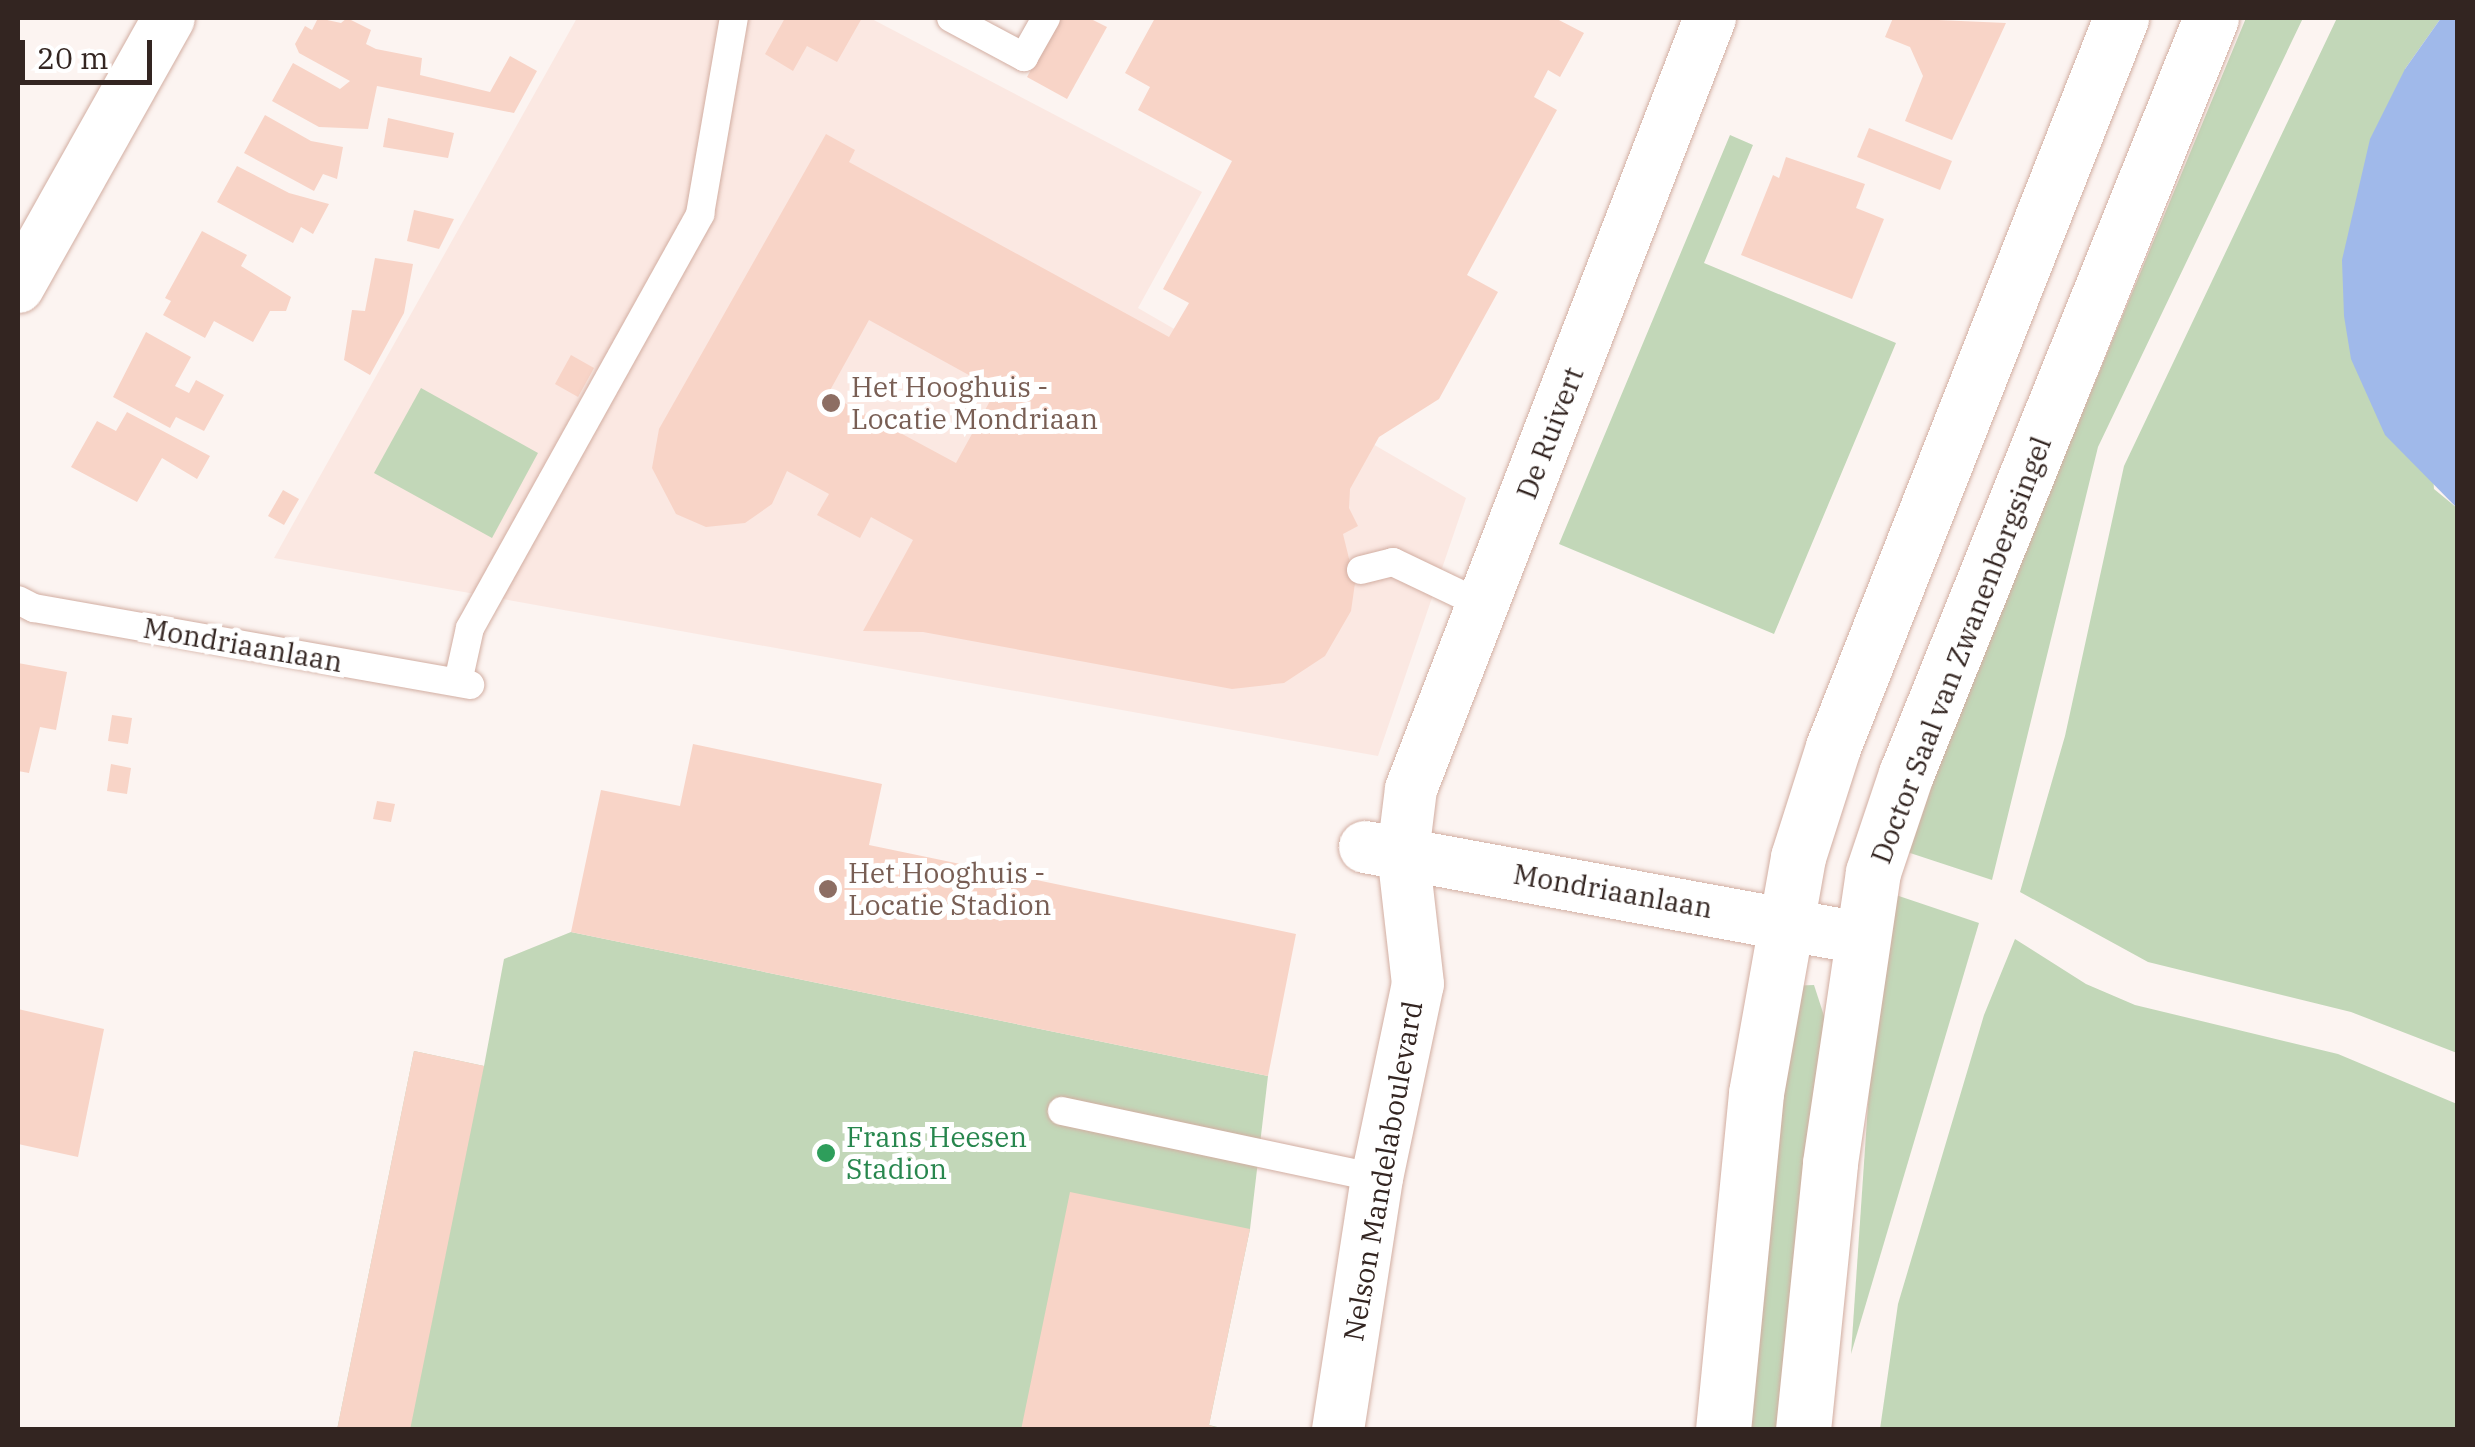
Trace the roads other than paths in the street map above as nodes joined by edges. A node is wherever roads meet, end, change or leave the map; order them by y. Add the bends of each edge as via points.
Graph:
1 (169, 18) edge
2 (734, 18) edge
3 (952, 18) edge
4 (1046, 18) edge
5 (1710, 18) edge
6 (2121, 18) edge
7 (2211, 18) edge
8 (18, 287) edge
9 (1361, 570) dead end
10 (18, 600) edge
11 (1483, 605) junction
12 (1384, 850) junction
13 (1785, 923) junction
14 (1860, 938) junction
15 (1062, 1111) dead end
16 (1377, 1178) junction
17 (1338, 1430) edge
18 (1723, 1430) edge
19 (1802, 1430) edge

1 - 8 street
2 - 10 lane, Mondriaanlaan via 700,214 470,628 464,684
3 - 4 lane via 1024,57
5 - 11 street, De Ruivert
6 - 13 main road via 1833,747
7 - 14 main road, Doctor Saal van Zwanenbergsingel via 1906,774 1873,872
9 - 11 lane via 1394,562
11 - 12 street, De Ruivert
12 - 13 street, Mondriaanlaan
12 - 16 street, Nelson Mandelaboulevard via 1418,984
13 - 14 street, Mondriaanlaan
13 - 18 main road via 1756,1093
14 - 19 main road, Doctor Saal van Zwanenbergsingel
15 - 16 lane
16 - 17 street, Nelson Mandelaboulevard

